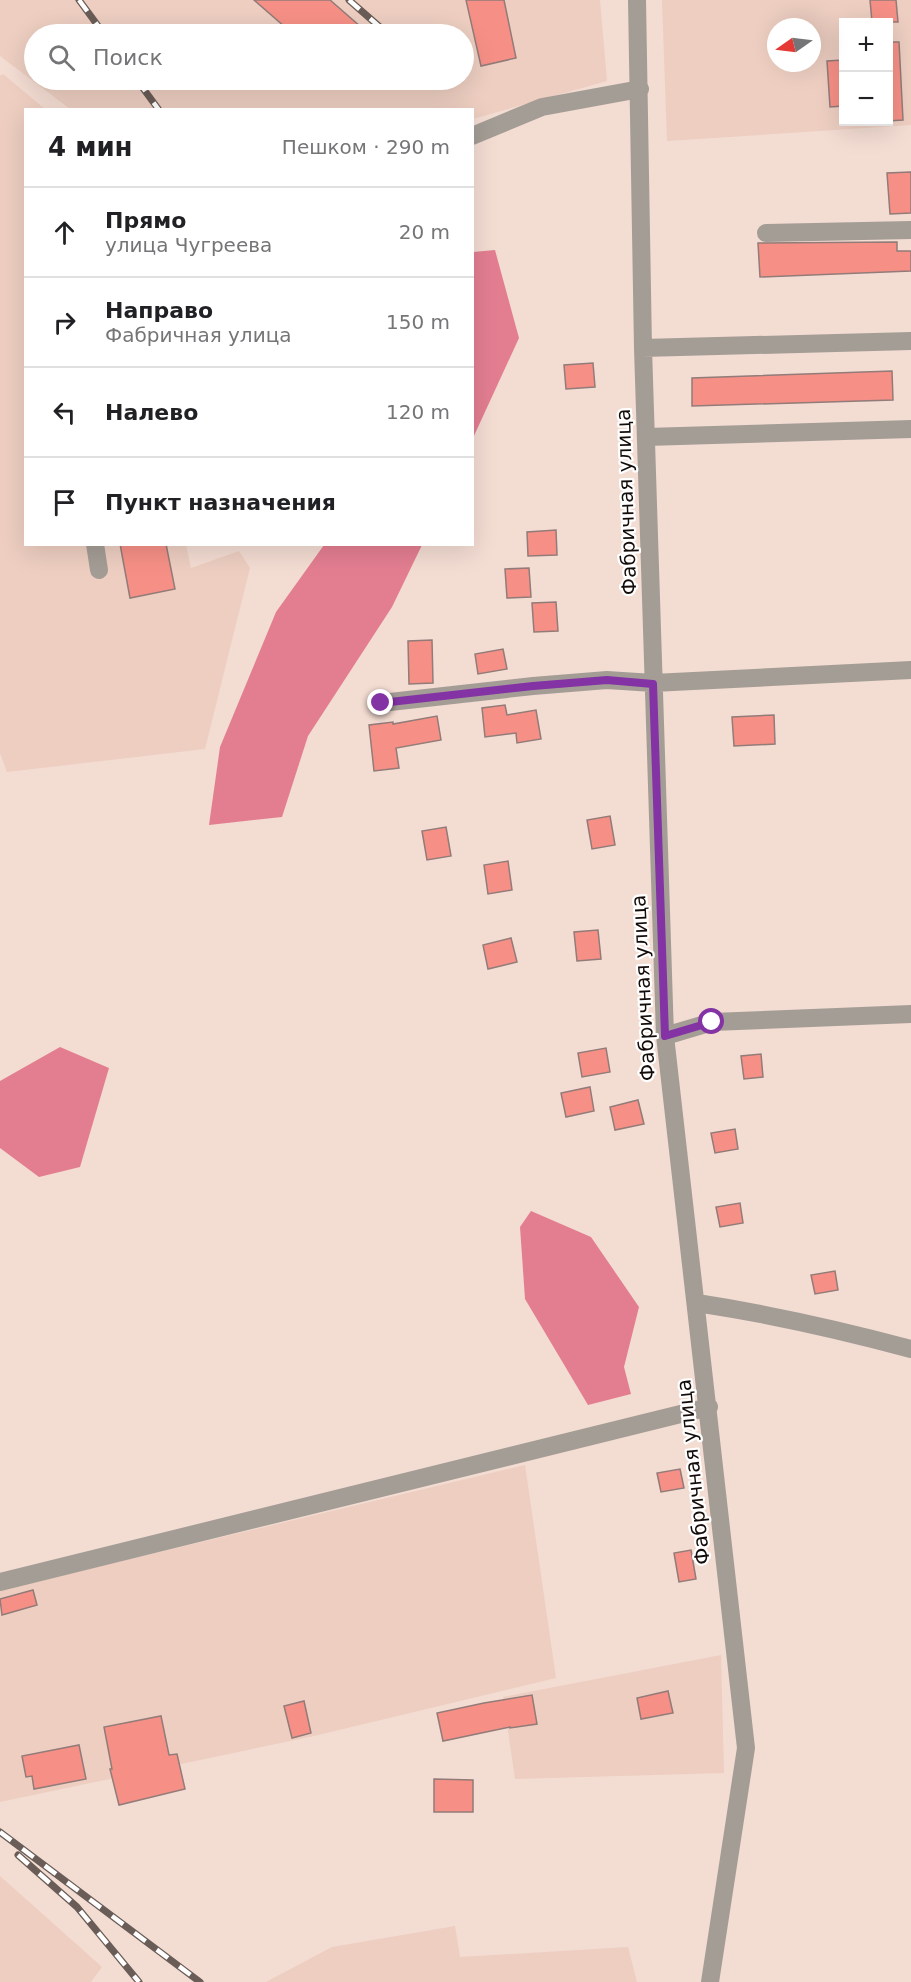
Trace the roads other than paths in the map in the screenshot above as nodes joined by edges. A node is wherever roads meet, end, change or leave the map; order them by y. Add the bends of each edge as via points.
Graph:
1 (637, 0) edge
2 (640, 89) junction
3 (474, 135) edge
4 (911, 230) edge
5 (766, 233) dead end
6 (911, 341) edge
7 (644, 348) junction
8 (911, 429) edge
9 (646, 437) junction
10 (95, 546) edge
11 (99, 570) dead end
12 (911, 670) edge
13 (653, 684) junction
14 (381, 703) dead end
15 (911, 1014) edge
16 (665, 1036) junction
17 (696, 1303) junction
18 (911, 1349) edge
19 (709, 1407) junction
20 (0, 1582) edge
21 (712, 1974) edge

1 - 2 street, Фабричная улица
2 - 3 street via 542,107
2 - 7 street, Фабричная улица
4 - 5 street
6 - 7 street
7 - 9 street, Фабричная улица
8 - 9 street
9 - 13 street, Фабричная улица
10 - 11 street
12 - 13 street
13 - 14 street via 607,680
13 - 16 street, Фабричная улица
15 - 16 street via 712,1022
16 - 17 street, Фабричная улица
17 - 18 street via 835,1329
17 - 19 street, Фабричная улица
19 - 20 street
19 - 21 street, Фабричная улица via 746,1748

